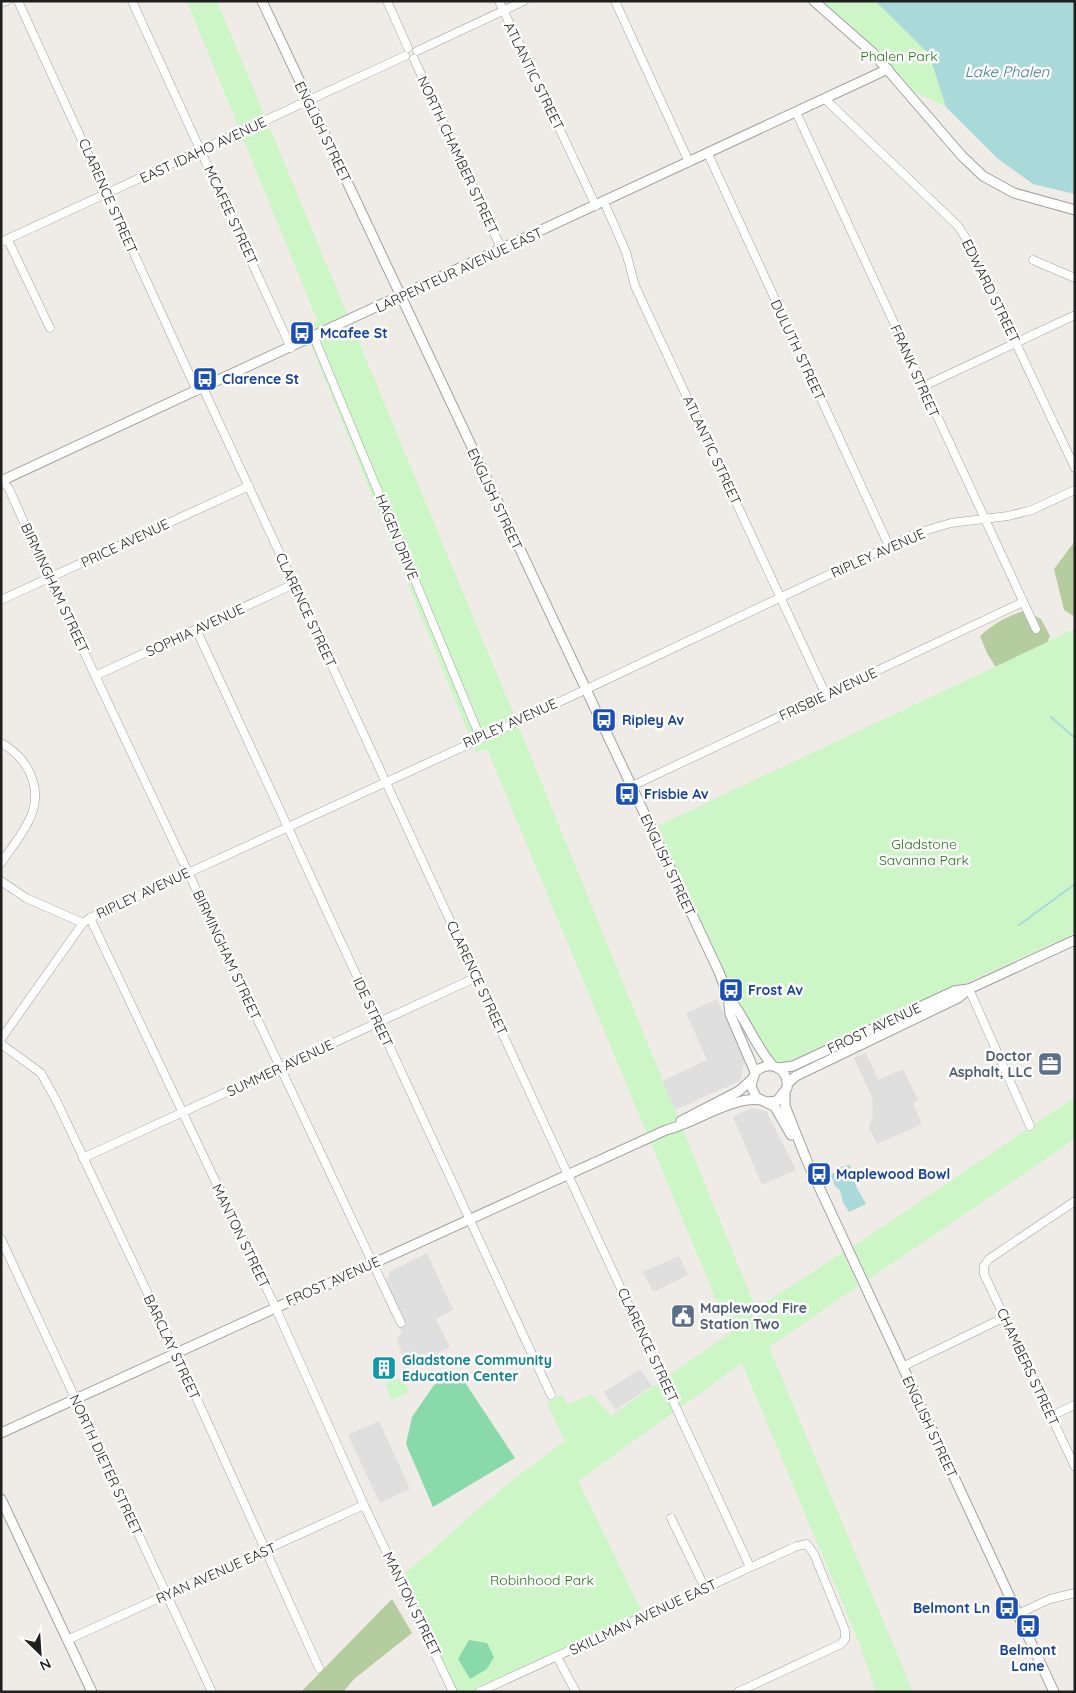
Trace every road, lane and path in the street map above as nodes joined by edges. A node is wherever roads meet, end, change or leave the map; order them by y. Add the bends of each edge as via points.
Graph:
1 (6, 1) edge
2 (18, 1) edge
3 (132, 1) edge
4 (262, 1) edge
5 (386, 1) edge
6 (499, 1) edge
7 (524, 1) edge
8 (615, 1) edge
9 (814, 1) edge
10 (1, 3) edge
11 (503, 11) junction
12 (408, 48) junction
13 (417, 51) junction
14 (405, 56) junction
15 (414, 60) junction
16 (888, 69) junction
17 (825, 99) junction
18 (308, 102) junction
19 (796, 112) junction
20 (201, 151) junction
21 (708, 154) junction
22 (689, 162) junction
23 (107, 194) junction
24 (600, 204) junction
25 (1075, 210) edge
26 (4, 241) edge
27 (502, 250) junction
28 (1033, 260) dead end
29 (1075, 278) edge
30 (402, 297) junction
31 (1075, 316) edge
32 (50, 328) dead end
33 (314, 337) junction
34 (1016, 343) junction
35 (291, 348) junction
36 (922, 387) junction
37 (200, 389) junction
38 (1075, 468) edge
39 (2, 480) edge
40 (249, 486) junction
41 (1075, 490) edge
42 (984, 520) junction
43 (889, 546) junction
44 (49, 578) junction
45 (294, 584) junction
46 (780, 597) junction
47 (1, 600) edge
48 (1023, 602) junction
49 (196, 629) junction
50 (1036, 629) dead end
51 (95, 676) junction
52 (584, 690) junction
53 (826, 695) junction
54 (480, 737) junction
55 (1, 743) edge
56 (386, 780) junction
57 (632, 786) junction
58 (286, 826) junction
59 (1, 862) edge
60 (187, 872) junction
61 (1, 881) edge
62 (90, 918) junction
63 (83, 922) junction
64 (1075, 940) edge
65 (477, 977) junction
66 (969, 989) junction
67 (728, 996) junction
68 (378, 1023) junction
69 (1, 1039) edge
70 (1, 1044) edge
71 (776, 1067) junction
72 (280, 1068) junction
73 (753, 1076) junction
74 (788, 1083) junction
75 (785, 1093) junction
76 (763, 1101) junction
77 (182, 1113) junction
78 (1030, 1126) dead end
79 (666, 1130) junction
80 (83, 1158) junction
81 (807, 1162) junction
82 (568, 1174) junction
83 (1075, 1201) edge
84 (469, 1218) junction
85 (1, 1239) edge
86 (373, 1263) junction
87 (275, 1307) junction
88 (1004, 1317) junction
89 (401, 1323) dead end
90 (176, 1353) junction
91 (902, 1367) junction
92 (551, 1395) dead end
93 (76, 1399) junction
94 (1075, 1405) edge
95 (1051, 1416) junction
96 (1, 1433) edge
97 (1075, 1468) edge
98 (1, 1499) edge
99 (364, 1505) junction
100 (671, 1518) dead end
101 (264, 1551) junction
102 (750, 1567) junction
103 (705, 1588) junction
104 (1075, 1593) edge
105 (166, 1595) junction
106 (1018, 1614) junction
107 (67, 1640) junction
108 (557, 1657) junction
109 (319, 1668) dead end
110 (92, 1692) edge
111 (212, 1692) edge
112 (453, 1692) edge
113 (479, 1692) edge
114 (576, 1692) edge
115 (738, 1692) edge
116 (1054, 1692) edge

1 - 10 street
2 - 23 street, CLARENCE STREET
3 - 20 street, MCAFEE STREET
4 - 18 street, ENGLISH STREET
5 - 12 street
6 - 11 street, ATLANTIC STREET
7 - 11 street
8 - 22 street
9 - 16 street via 846,27
11 - 13 street
11 - 24 street, ATLANTIC STREET
12 - 13 street
12 - 14 street
13 - 15 street
14 - 15 street
14 - 18 street, EAST IDAHO AVENUE
15 - 27 street, NORTH CHAMBER STREET
16 - 17 street, LARPENTEUR AVENUE EAST
16 - 25 street via 983,176 1014,193
17 - 19 street, LARPENTEUR AVENUE EAST
17 - 34 street, EDWARD STREET via 958,226
18 - 20 street, EAST IDAHO AVENUE
18 - 30 street, ENGLISH STREET
19 - 21 street, LARPENTEUR AVENUE EAST
19 - 36 street, FRANK STREET
20 - 23 street, EAST IDAHO AVENUE
20 - 35 street, MCAFEE STREET
21 - 22 street, LARPENTEUR AVENUE EAST
21 - 43 street, DULUTH STREET
22 - 24 street, LARPENTEUR AVENUE EAST
23 - 26 street, EAST IDAHO AVENUE
23 - 37 street, CLARENCE STREET
24 - 27 street, LARPENTEUR AVENUE EAST
24 - 46 street, ATLANTIC STREET via 626,252 635,286
26 - 32 street
27 - 30 street, LARPENTEUR AVENUE EAST
28 - 29 street
30 - 33 street, LARPENTEUR AVENUE EAST
30 - 52 street, ENGLISH STREET
31 - 34 street
33 - 35 street, LARPENTEUR AVENUE EAST
33 - 54 street, HAGEN DRIVE
34 - 36 street
34 - 38 street, EDWARD STREET
35 - 37 street, LARPENTEUR AVENUE EAST
36 - 42 street, FRANK STREET
37 - 39 street, LARPENTEUR AVENUE EAST
37 - 40 street, CLARENCE STREET
39 - 44 street, BIRMINGHAM STREET via 9,488
40 - 44 street, PRICE AVENUE
40 - 45 street, CLARENCE STREET
41 - 42 street, RIPLEY AVENUE via 1032,510
42 - 43 street, RIPLEY AVENUE via 950,523
42 - 48 street, FRANK STREET
43 - 46 street, RIPLEY AVENUE
44 - 47 street, PRICE AVENUE
44 - 51 street, BIRMINGHAM STREET
45 - 49 street, SOPHIA AVENUE
45 - 56 street, CLARENCE STREET
46 - 52 street, RIPLEY AVENUE
46 - 53 street, ATLANTIC STREET
48 - 50 street, FRANK STREET
48 - 53 street, FRISBIE AVENUE
49 - 51 street, SOPHIA AVENUE
49 - 58 street, IDE STREET
51 - 60 street, BIRMINGHAM STREET
52 - 54 street, RIPLEY AVENUE
52 - 57 street, ENGLISH STREET
53 - 57 street, FRISBIE AVENUE
54 - 56 street, RIPLEY AVENUE
55 - 59 street via 24,761 33,780 35,798 25,828
56 - 58 street, RIPLEY AVENUE
56 - 65 street, CLARENCE STREET
57 - 67 street, ENGLISH STREET
58 - 60 street, RIPLEY AVENUE
58 - 68 street, IDE STREET
60 - 62 street, RIPLEY AVENUE
60 - 72 street, BIRMINGHAM STREET
61 - 63 street via 26,898
62 - 63 street, RIPLEY AVENUE
62 - 77 street, MANTON STREET
63 - 69 street, RIPLEY AVENUE
64 - 66 street, FROST AVENUE
65 - 68 street, SUMMER AVENUE
65 - 82 street, CLARENCE STREET
66 - 71 street, FROST AVENUE via 954,991 793,1066
66 - 74 street, FROST AVENUE via 958,998 796,1076
66 - 78 street
67 - 71 street, ENGLISH STREET via 739,1010 761,1054
67 - 73 street, ENGLISH STREET via 730,1014
68 - 72 street, SUMMER AVENUE
68 - 84 street, IDE STREET
70 - 80 street, BARCLAY STREET via 42,1073
71 - 73 street via 765,1065
71 - 74 street via 787,1077
72 - 77 street, SUMMER AVENUE
72 - 86 street, BIRMINGHAM STREET
73 - 76 street via 752,1092
73 - 79 street, FROST AVENUE via 739,1091
74 - 75 street
75 - 76 street via 777,1101
75 - 81 street, ENGLISH STREET via 785,1106
76 - 79 street, FROST AVENUE via 744,1100
76 - 81 street, ENGLISH STREET via 778,1111
77 - 80 street, SUMMER AVENUE
77 - 87 street, MANTON STREET
79 - 82 street, FROST AVENUE
80 - 90 street, BARCLAY STREET
81 - 91 street, ENGLISH STREET
82 - 84 street, FROST AVENUE
82 - 102 street, CLARENCE STREET
83 - 88 street, CHAMBERS STREET via 984,1266 984,1274
84 - 86 street, FROST AVENUE
84 - 92 street, IDE STREET
85 - 93 street, NORTH DIETER STREET
86 - 87 street, FROST AVENUE
86 - 89 street, BIRMINGHAM STREET
87 - 90 street, FROST AVENUE
87 - 99 street, MANTON STREET
88 - 91 street
88 - 95 street, CHAMBERS STREET
90 - 93 street, FROST AVENUE
90 - 101 street, BARCLAY STREET
91 - 106 street, ENGLISH STREET
93 - 96 street, FROST AVENUE
93 - 105 street, NORTH DIETER STREET
94 - 95 street
95 - 97 street, CHAMBERS STREET
98 - 107 street
99 - 101 street, RYAN AVENUE EAST
99 - 112 street, MANTON STREET
100 - 103 street
101 - 105 street, RYAN AVENUE EAST
101 - 109 street, BARCLAY STREET
102 - 103 street, SKILLMAN AVENUE EAST
102 - 115 street, SKILLMAN AVENUE EAST via 808,1544 845,1630 845,1639 841,1644
103 - 108 street, SKILLMAN AVENUE EAST
104 - 106 street via 1050,1599
105 - 107 street, RYAN AVENUE EAST
105 - 111 street, NORTH DIETER STREET
106 - 116 street, ENGLISH STREET
107 - 110 street
108 - 113 street, SKILLMAN AVENUE EAST
108 - 114 street

